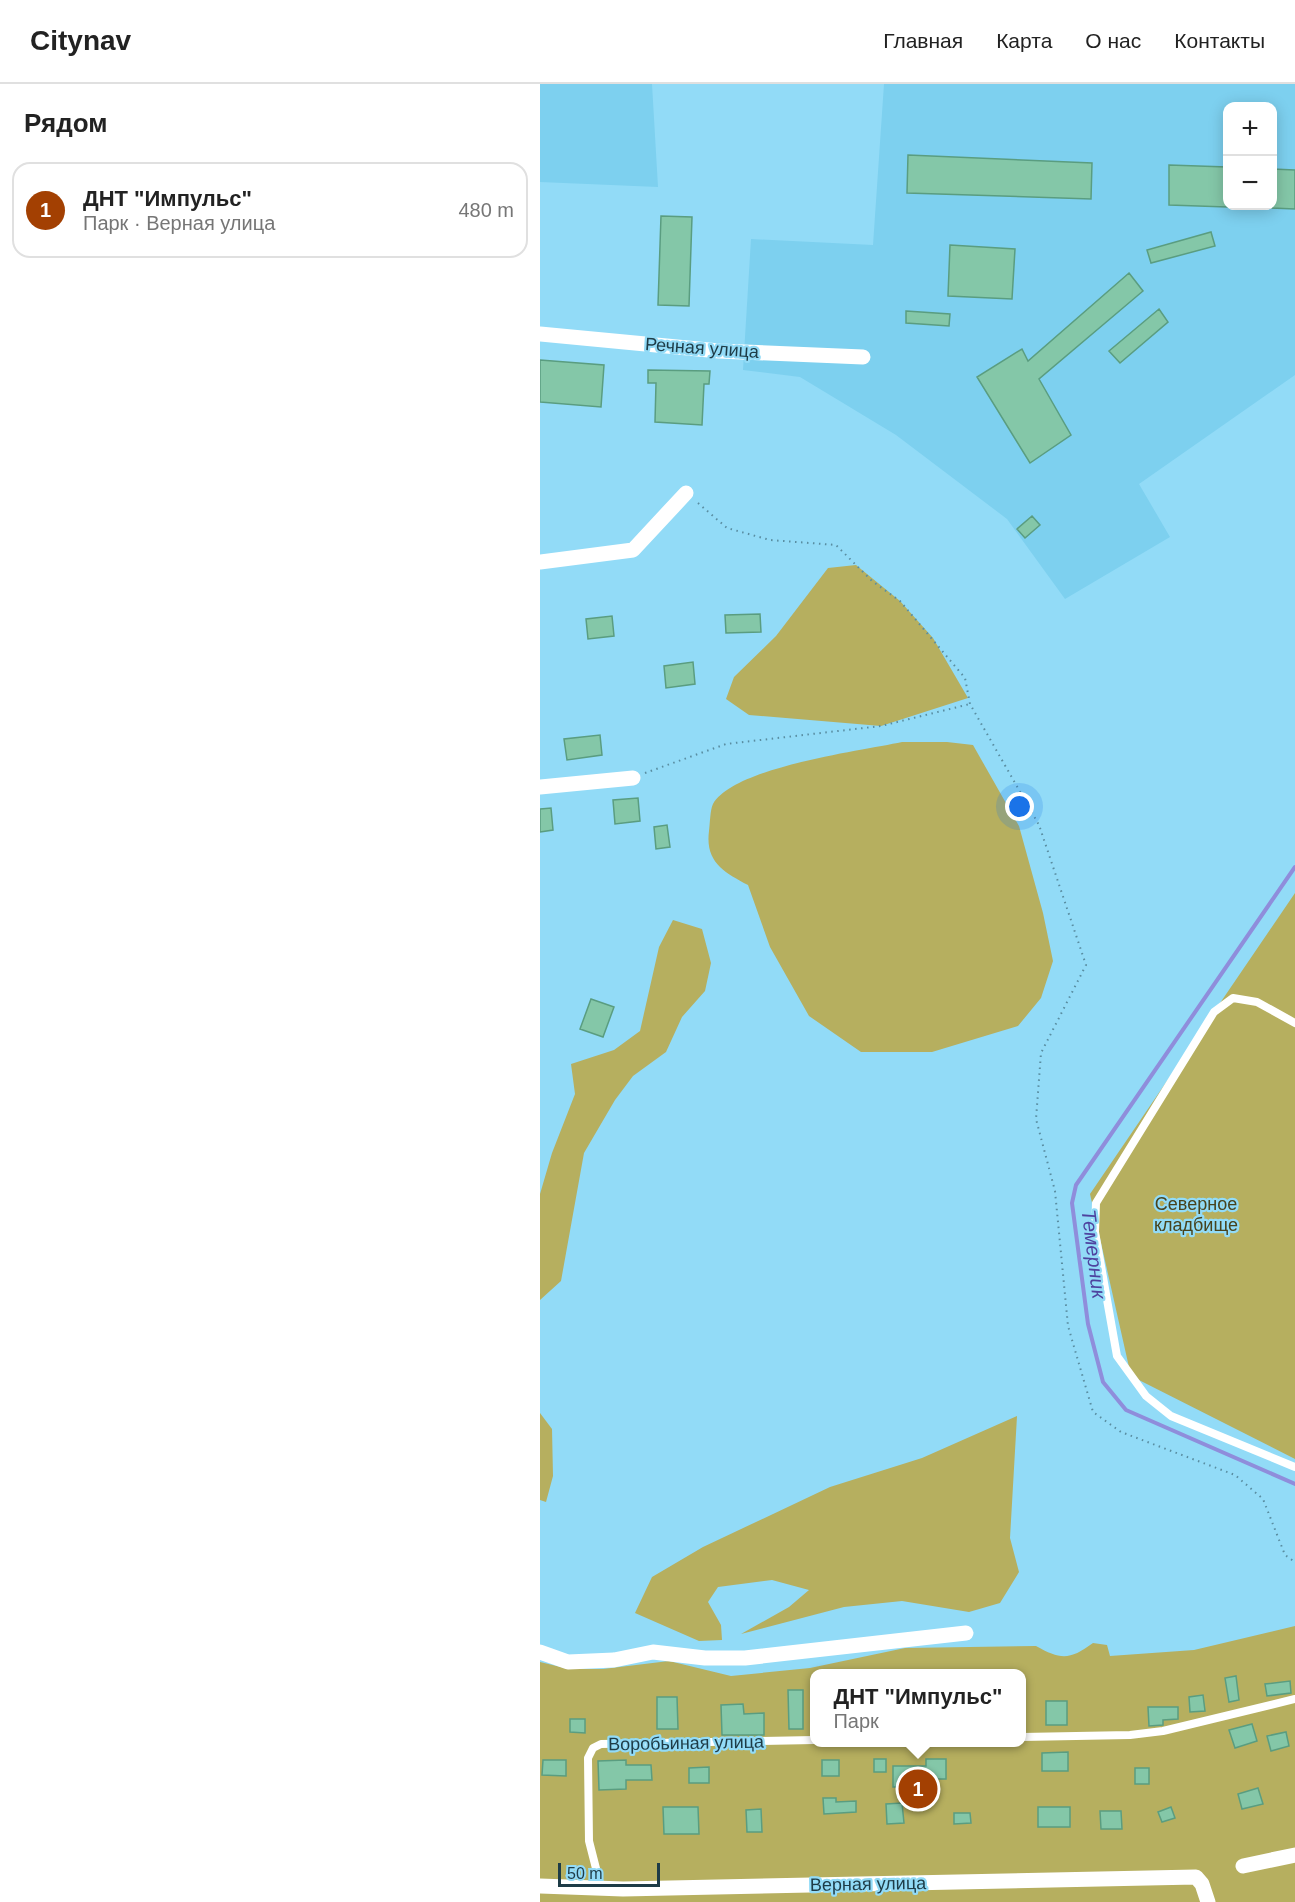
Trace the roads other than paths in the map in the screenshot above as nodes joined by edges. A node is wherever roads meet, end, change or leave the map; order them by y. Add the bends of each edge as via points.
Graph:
1 (540, 334) edge
2 (863, 357) dead end
3 (686, 493) road end
4 (540, 562) edge
5 (633, 778) road end
6 (540, 787) edge
7 (1295, 1023) edge
8 (1295, 1467) edge
9 (966, 1633) dead end
10 (540, 1652) edge
11 (1295, 1699) edge
12 (1026, 1737) edge
13 (810, 1740) edge
14 (1295, 1855) edge
15 (1243, 1866) dead end
16 (540, 1886) edge
17 (601, 1888) junction
18 (621, 1896) edge
19 (1208, 1902) edge

1 - 2 street, Речная улица via 719,351
3 - 4 street via 633,550
5 - 6 street
7 - 8 lane via 1257,1002 1233,998 1214,1012 1096,1203 1095,1232 1117,1356 1146,1396 1171,1416
9 - 10 street via 745,1658 653,1652 578,1663
11 - 12 lane via 1163,1731
13 - 17 lane, Воробьиная улица via 601,1744 593,1748 588,1758 589,1841
14 - 15 street
16 - 17 street, Верная улица
17 - 18 street, Верная улица
18 - 19 street, Верная улица via 1196,1877

